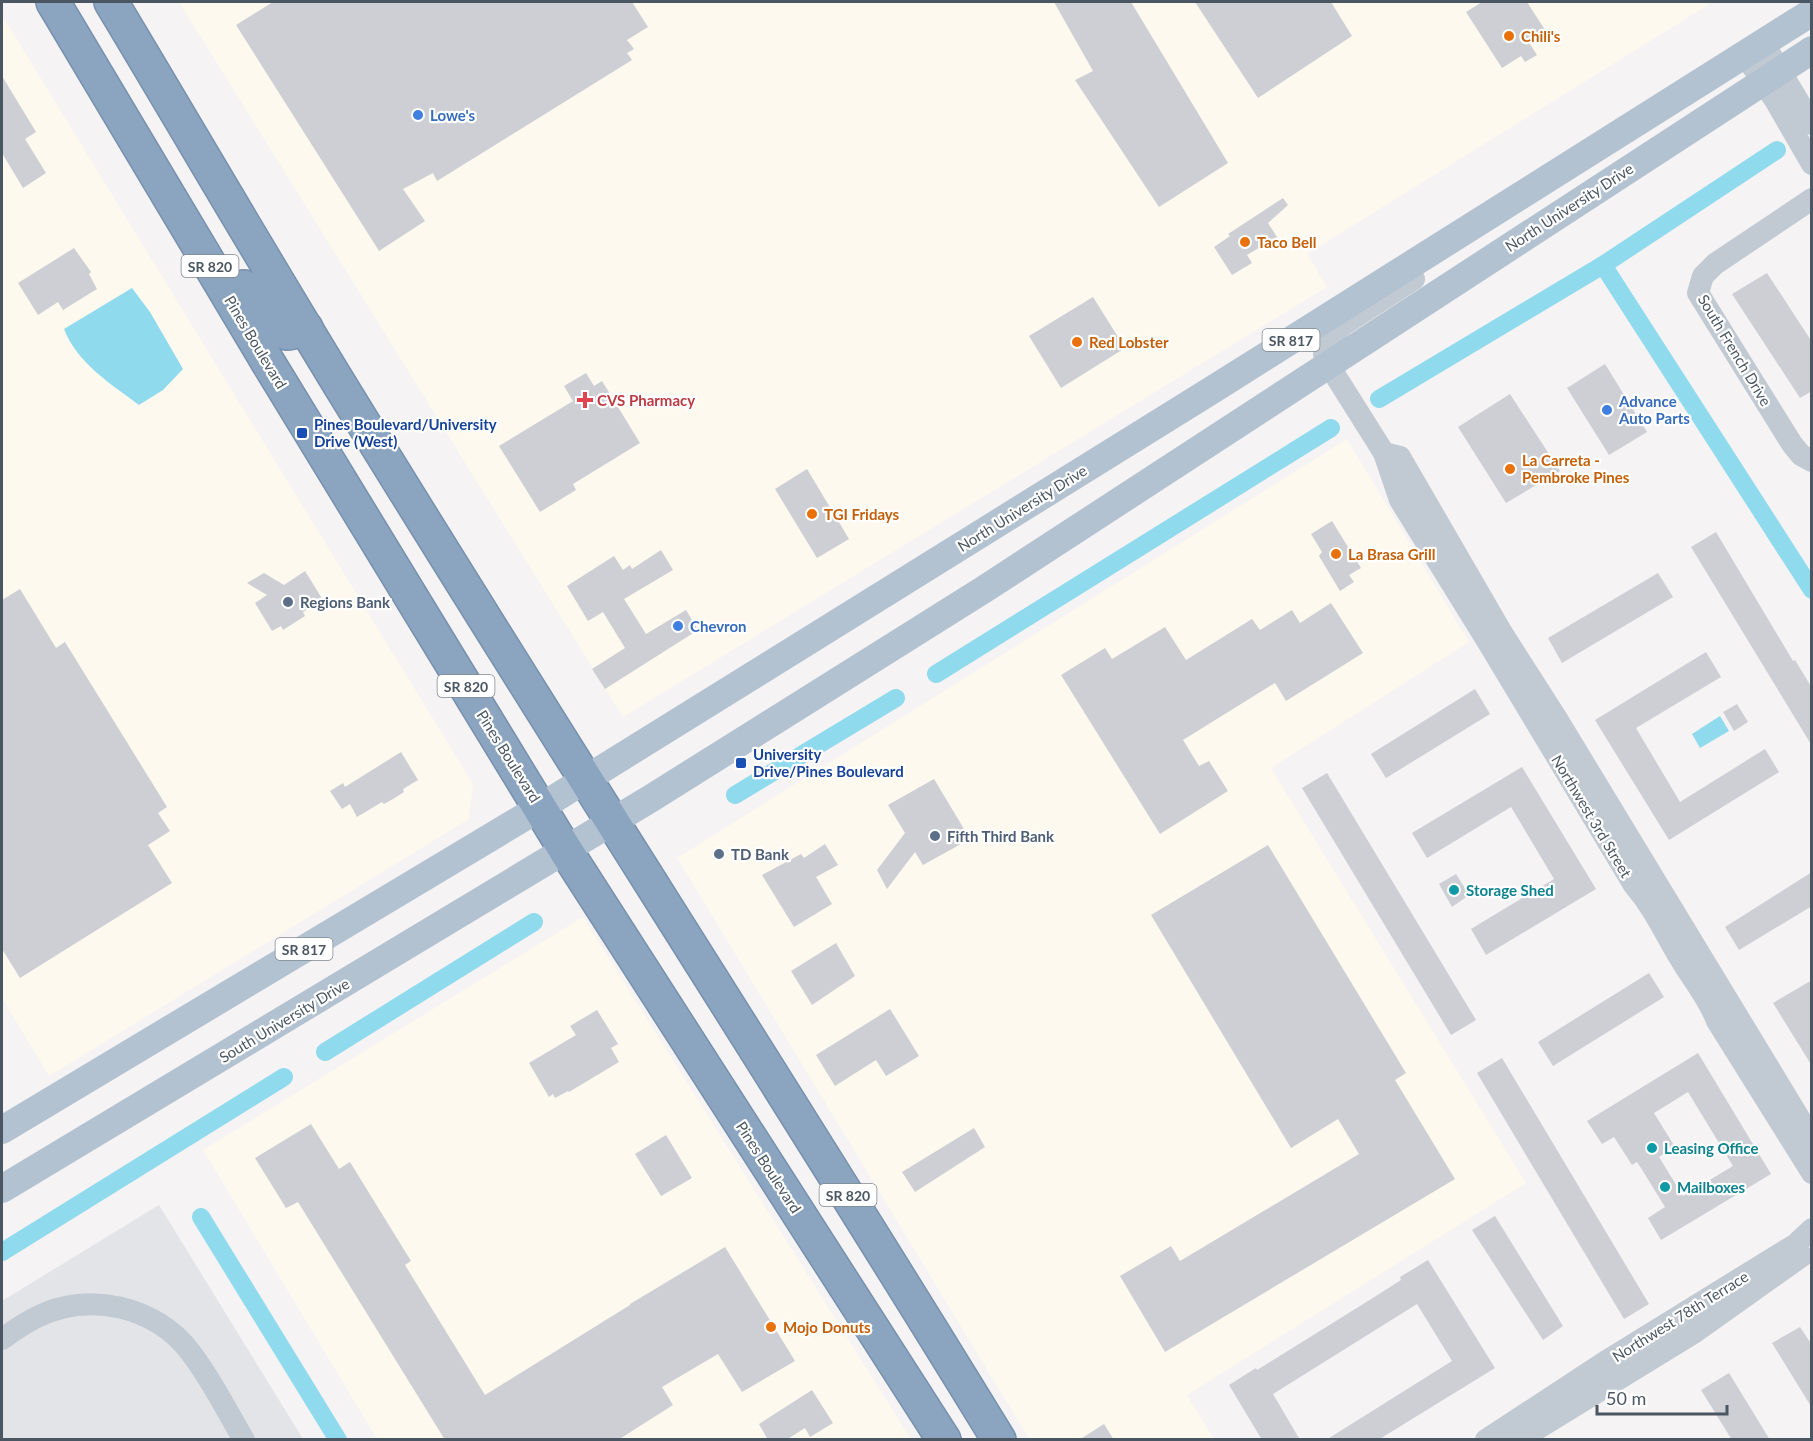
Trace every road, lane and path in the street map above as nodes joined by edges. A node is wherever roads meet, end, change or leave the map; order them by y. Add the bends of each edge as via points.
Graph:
1 (53, 2) edge
2 (111, 2) edge
3 (1812, 12) edge
4 (1754, 48) junction
5 (1812, 50) edge
6 (1771, 76) junction
7 (1812, 124) edge
8 (1812, 164) edge
9 (152, 168) junction
10 (1812, 199) edge
11 (1503, 208) junction
12 (306, 328) junction
13 (269, 364) junction
14 (1328, 364) junction
15 (352, 405) junction
16 (1384, 453) junction
17 (1812, 461) edge
18 (585, 780) junction
19 (541, 807) junction
20 (613, 822) junction
21 (567, 851) junction
22 (2, 1130) edge
23 (1812, 1138) edge
24 (763, 1158) junction
25 (1812, 1173) edge
26 (2, 1189) edge
27 (1812, 1229) edge
28 (1812, 1250) edge
29 (917, 1306) junction
30 (874, 1330) junction
31 (2, 1339) edge
32 (244, 1440) edge
33 (944, 1440) edge
34 (984, 1440) edge
35 (999, 1440) edge
36 (1486, 1440) edge
37 (1519, 1440) edge

1 - 9 highway, Pines Boulevard / SR 820
2 - 12 highway, SR 820
3 - 4 main road, North University Drive / SR 817
4 - 6 street
4 - 11 main road, North University Drive / SR 817
5 - 6 main road, North University Drive / SR 817
6 - 7 street
6 - 8 street
6 - 14 main road, North University Drive / SR 817
9 - 12 highway via 183,183 253,302 276,328 288,333
9 - 13 highway, Pines Boulevard / SR 820
10 - 17 street, South French Drive via 1715,264 1703,276 1698,293 1792,444
11 - 14 street, North University Drive via 1498,225 1343,325 1324,354
11 - 18 main road, North University Drive / SR 817
12 - 15 highway, SR 820
13 - 15 highway via 279,359 295,360
13 - 19 highway, Pines Boulevard / SR 820
14 - 16 street, Northwest 3rd Street
14 - 20 main road, North University Drive / SR 817 via 982,590
15 - 18 highway, SR 820
16 - 23 street, Northwest 3rd Street via 1400,457 1502,633
16 - 25 street, Northwest 3rd Street via 1400,500
18 - 19 main road, North University Drive / SR 817
18 - 20 highway, SR 820
19 - 21 highway, Pines Boulevard / SR 820
19 - 22 main road, SR 817
20 - 21 main road, North University Drive / SR 817
20 - 29 highway, SR 820
21 - 24 highway, Pines Boulevard / SR 820
21 - 26 main road, South University Drive / SR 817
24 - 29 highway via 807,1195 862,1281 879,1299
24 - 30 highway, Pines Boulevard / SR 820
27 - 36 street, Northwest 78th Terrace via 1796,1244
28 - 37 street, Northwest 78th Terrace via 1695,1332
29 - 35 highway, SR 820
30 - 33 highway, Pines Boulevard / SR 820
30 - 34 highway via 894,1323 909,1329
31 - 32 street via 38,1316 78,1304 112,1305 143,1315 170,1331 191,1353

